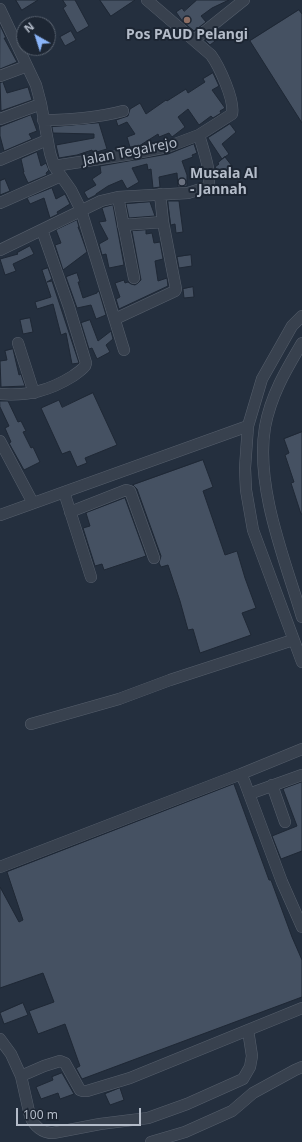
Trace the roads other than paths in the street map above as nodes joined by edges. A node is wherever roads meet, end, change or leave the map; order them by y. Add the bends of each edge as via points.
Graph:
1 (148, 0) edge
2 (244, 0) edge
3 (0, 9) edge
4 (194, 40) junction
5 (28, 66) junction
6 (0, 76) edge
7 (41, 104) junction
8 (123, 111) dead end
9 (0, 119) edge
10 (43, 120) junction
11 (199, 135) junction
12 (46, 140) junction
13 (0, 160) edge
14 (54, 166) junction
15 (61, 176) junction
16 (160, 194) junction
17 (118, 197) junction
18 (0, 203) edge
19 (81, 210) junction
20 (163, 222) junction
21 (123, 225) junction
22 (42, 230) junction
23 (0, 250) edge
24 (134, 278) dead end
25 (302, 316) edge
26 (116, 319) junction
27 (18, 343) dead end
28 (302, 343) edge
29 (124, 350) dead end
30 (34, 393) junction
31 (0, 394) edge
32 (248, 426) junction
33 (0, 441) edge
34 (64, 492) junction
35 (33, 503) junction
36 (70, 512) junction
37 (0, 515) edge
38 (154, 558) dead end
39 (91, 577) dead end
40 (302, 617) edge
41 (293, 640) junction
42 (302, 662) edge
43 (31, 724) dead end
44 (302, 749) edge
45 (241, 774) junction
46 (302, 775) edge
47 (272, 786) junction
48 (249, 794) junction
49 (285, 822) dead end
50 (0, 867) edge
51 (302, 928) edge
52 (302, 1008) edge
53 (248, 1030) junction
54 (0, 1039) edge
55 (302, 1067) edge
56 (21, 1076) junction
57 (243, 1079) junction
58 (253, 1093) junction
59 (151, 1142) edge

1 - 4 street
2 - 4 street
3 - 5 street
4 - 11 street, Jalan Tegalrejo via 216,61 233,110 229,116
5 - 6 street
5 - 7 street
7 - 9 street
7 - 10 street
8 - 10 street via 90,118
10 - 12 street
11 - 14 street, Jalan Tegalrejo via 167,147
11 - 16 street via 209,174 209,185 188,193
12 - 13 street
12 - 14 street
14 - 15 street
15 - 18 street
15 - 19 street
16 - 17 street
16 - 20 street
17 - 19 street via 100,201
17 - 21 street
19 - 22 street
19 - 26 street
20 - 21 street
20 - 26 street via 175,291
21 - 24 street
22 - 23 street
22 - 30 street via 86,363 84,368 56,386
25 - 32 street via 292,326 262,379
26 - 29 street
27 - 30 street
28 - 40 street via 282,376 271,404 265,427 263,456 266,492
30 - 31 street
32 - 34 street
32 - 41 street via 246,490 253,530
33 - 35 street
34 - 35 street
34 - 36 street
35 - 37 street
36 - 38 street via 126,490 130,491
36 - 39 street
41 - 42 street
41 - 43 street via 119,699
44 - 45 street
45 - 48 street
45 - 50 street
46 - 47 street
47 - 48 street
47 - 49 street
48 - 51 street
52 - 53 street
53 - 56 street via 130,1078 83,1092 65,1063 60,1061
53 - 57 street via 252,1056 250,1067
54 - 56 street via 11,1054
55 - 58 street
56 - 57 street via 32,1121 49,1133 148,1118
57 - 58 street
58 - 59 street via 232,1111 184,1132

